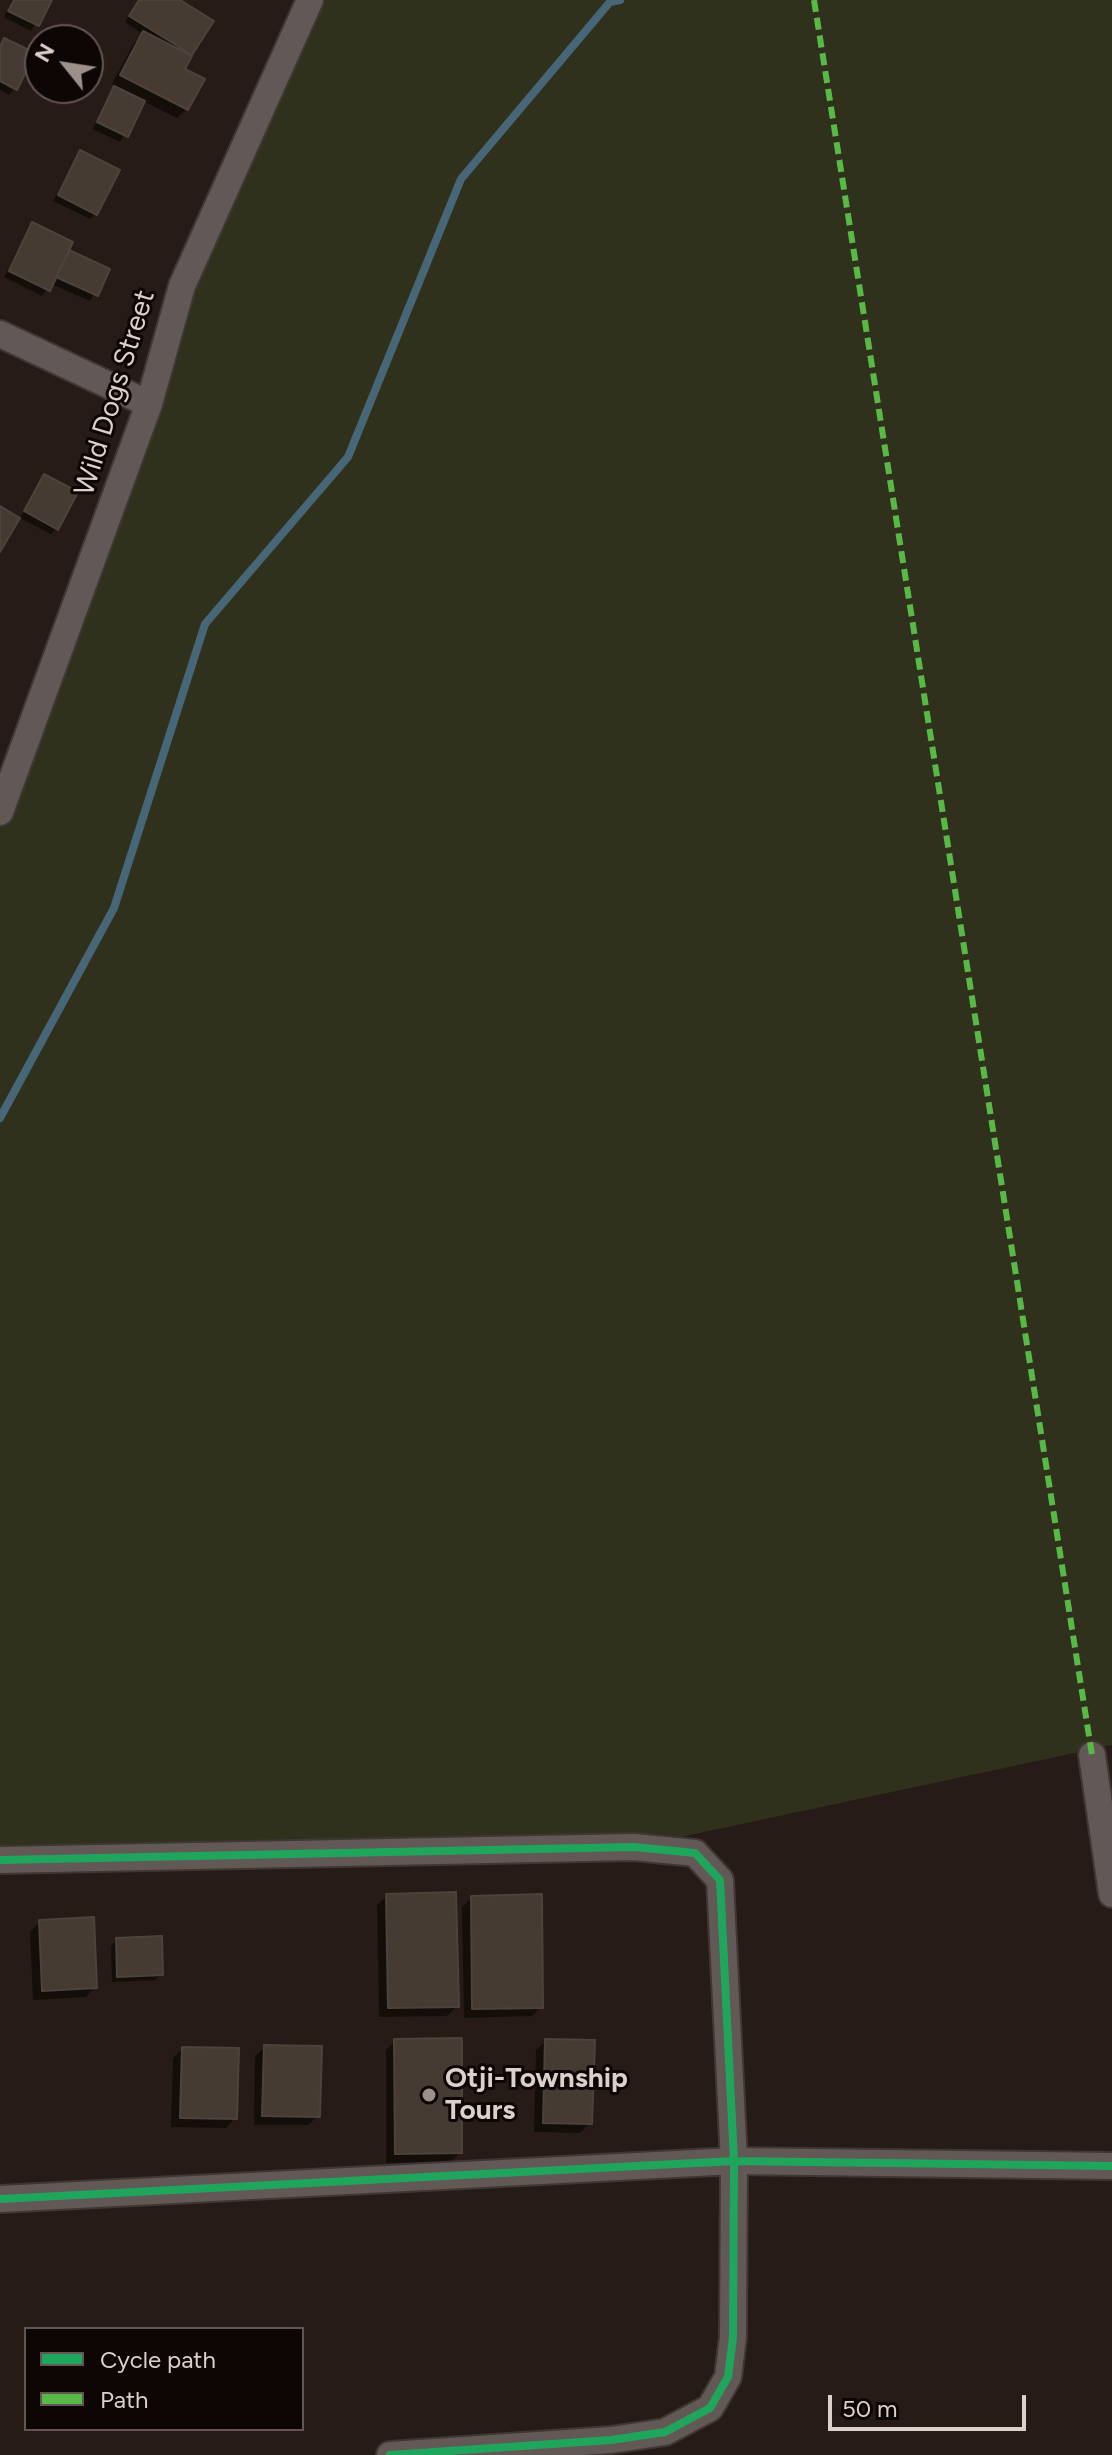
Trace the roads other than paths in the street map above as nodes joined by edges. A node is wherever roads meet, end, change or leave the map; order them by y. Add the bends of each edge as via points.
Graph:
1 (310, 0) edge
2 (0, 334) edge
3 (149, 404) junction
4 (8, 773) edge
5 (0, 812) edge
6 (1092, 1755) dead end
7 (0, 1860) edge
8 (1112, 1894) edge
9 (734, 2161) junction
10 (1112, 2166) edge
11 (0, 2199) edge
12 (390, 2455) edge

1 - 3 street, Wild Dogs Street via 182,286
2 - 3 street
3 - 4 street, Wild Dogs Street
4 - 5 street, Wild Dogs Street
6 - 8 street
7 - 9 street via 634,1847 695,1853 720,1880
9 - 10 street
9 - 11 street
9 - 12 street via 733,2337 728,2377 710,2408 665,2432

